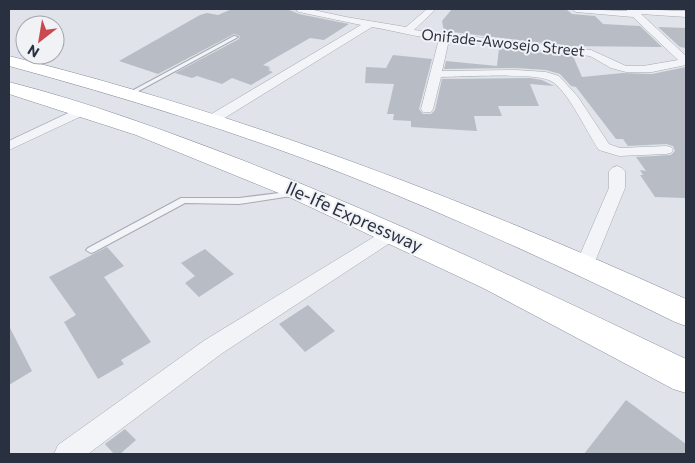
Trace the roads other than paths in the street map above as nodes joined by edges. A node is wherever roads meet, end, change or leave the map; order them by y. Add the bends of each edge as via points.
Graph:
1 (299, 9) edge
2 (432, 9) edge
3 (576, 9) edge
4 (632, 11) edge
5 (686, 14) edge
6 (370, 24) junction
7 (408, 30) junction
8 (236, 37) dead end
9 (445, 37) junction
10 (9, 60) edge
11 (686, 62) edge
12 (436, 74) junction
13 (9, 88) edge
14 (131, 93) junction
15 (427, 109) dead end
16 (82, 111) junction
17 (213, 119) junction
18 (9, 146) edge
19 (666, 150) dead end
20 (617, 171) dead end
21 (300, 192) junction
22 (394, 233) junction
23 (90, 250) dead end
24 (585, 264) junction
25 (686, 313) edge
26 (686, 377) edge
27 (67, 454) edge

1 - 6 street, Onifade-Awosejo Street
2 - 7 street
3 - 4 street
4 - 5 street
4 - 11 street
6 - 7 street, Onifade-Awosejo Street
6 - 17 street
7 - 9 street, Onifade-Awosejo Street
8 - 14 lane
9 - 11 street, Onifade-Awosejo Street via 591,53 621,68 656,68
9 - 12 street
10 - 14 highway
12 - 15 street
12 - 19 street via 516,74 555,78 573,98 604,147 619,152
13 - 16 highway, Ile-Ife Expressway
14 - 17 highway
16 - 18 street
16 - 21 highway, Ile-Ife Expressway via 144,130
17 - 24 highway via 357,170
20 - 24 street via 617,188
21 - 22 highway, Ile-Ife Expressway
21 - 23 lane via 239,201 184,200
22 - 26 highway, Ile-Ife Expressway
22 - 27 street via 213,346
24 - 25 highway

